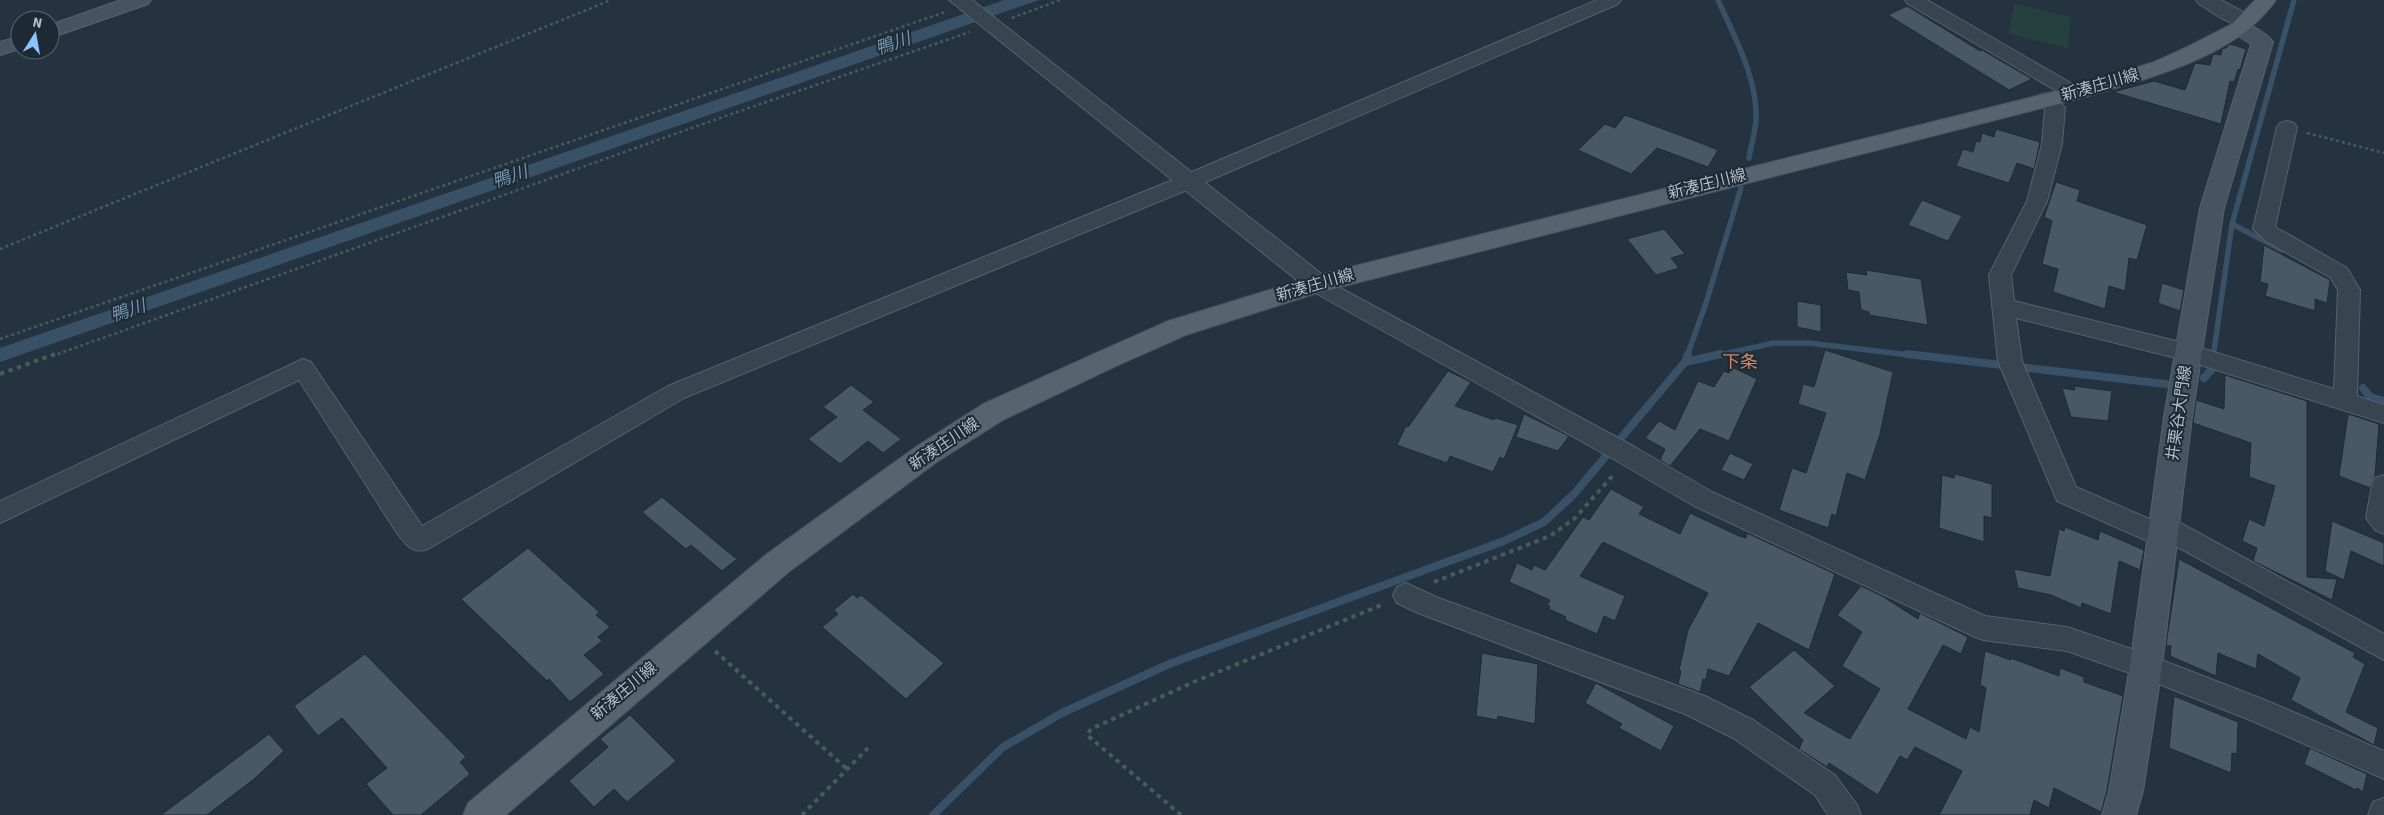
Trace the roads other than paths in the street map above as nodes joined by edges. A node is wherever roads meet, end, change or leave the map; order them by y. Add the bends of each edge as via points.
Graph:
1 (141, 0) edge
2 (1612, 0) edge
3 (1914, 0) edge
4 (2206, 0) edge
5 (2266, 0) edge
6 (974, 12) edge
7 (2242, 24) junction
8 (60, 28) edge
9 (2074, 93) junction
10 (2046, 99) junction
11 (2287, 127) road end
12 (1187, 182) junction
13 (1318, 284) junction
14 (2004, 307) junction
15 (2188, 353) junction
16 (2345, 402) junction
17 (2384, 414) edge
18 (2384, 485) edge
19 (0, 513) edge
20 (2384, 523) edge
21 (2164, 532) junction
22 (1406, 594) road end
23 (2384, 648) edge
24 (2146, 666) junction
25 (2384, 765) edge
26 (480, 815) edge
27 (1846, 815) edge
28 (2119, 815) edge

1 - 8 main road
2 - 12 street
3 - 9 street
4 - 7 street
5 - 7 main road, 新湊庄川線
6 - 12 street
7 - 9 main road, 新湊庄川線 via 2162,67
7 - 15 main road, 井栗谷大門線 via 2262,42 2212,208
9 - 10 main road, 新湊庄川線
10 - 13 main road, 新湊庄川線
10 - 14 street via 2055,108 2052,144 2037,201 2000,275
11 - 16 street via 2264,228 2339,273 2345,280 2349,290
12 - 13 street
12 - 19 street via 676,392 419,541 404,524 303,368
13 - 24 street via 1702,499 1983,628 2067,639
13 - 26 main road, 新湊庄川線 via 1177,328 993,412 927,454 787,557
14 - 15 street
14 - 21 street via 2010,361 2066,494
15 - 16 street
15 - 21 main road, 井栗谷大門線
16 - 17 street
18 - 20 street via 2379,518
21 - 23 street
21 - 24 main road, 井栗谷大門線
22 - 27 street via 1426,606 1695,705 1743,729 1825,785
24 - 25 street
24 - 28 main road, 井栗谷大門線 via 2126,791

